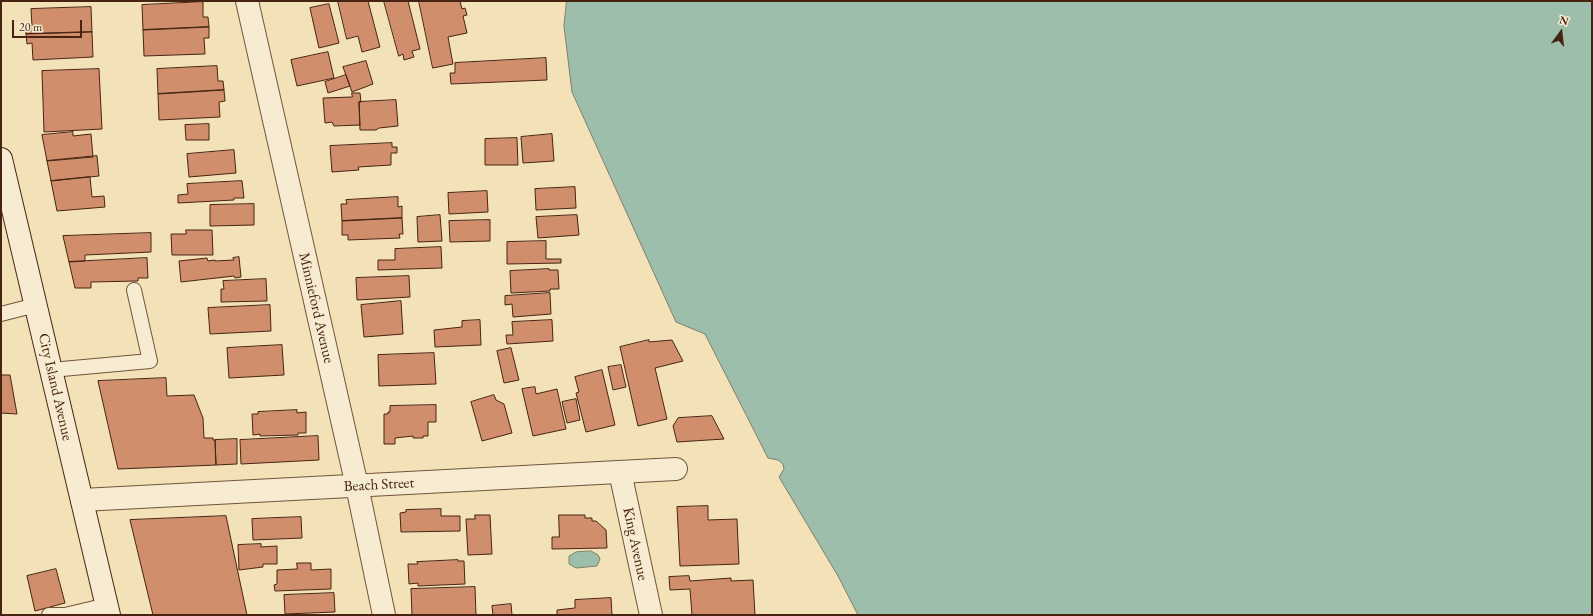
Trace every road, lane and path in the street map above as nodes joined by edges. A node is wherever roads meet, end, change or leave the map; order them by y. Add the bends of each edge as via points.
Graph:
1 (248, 1) edge
2 (2, 167) edge
3 (134, 290) dead end
4 (36, 305) junction
5 (1, 314) edge
6 (51, 370) junction
7 (676, 469) dead end
8 (620, 472) junction
9 (356, 486) junction
10 (82, 500) junction
11 (108, 610) edge
12 (49, 615) edge
13 (384, 615) edge
14 (651, 615) edge

1 - 9 street, Minnieford Avenue
2 - 4 street, City Island Avenue
3 - 6 lane via 150,361
4 - 5 lane
4 - 6 street, City Island Avenue
6 - 10 street, City Island Avenue
7 - 8 street, Beach Street
8 - 9 street, Beach Street
8 - 14 street, King Avenue
9 - 10 street, Beach Street
9 - 13 street, Minnieford Avenue
10 - 11 street, City Island Avenue
11 - 12 lane

